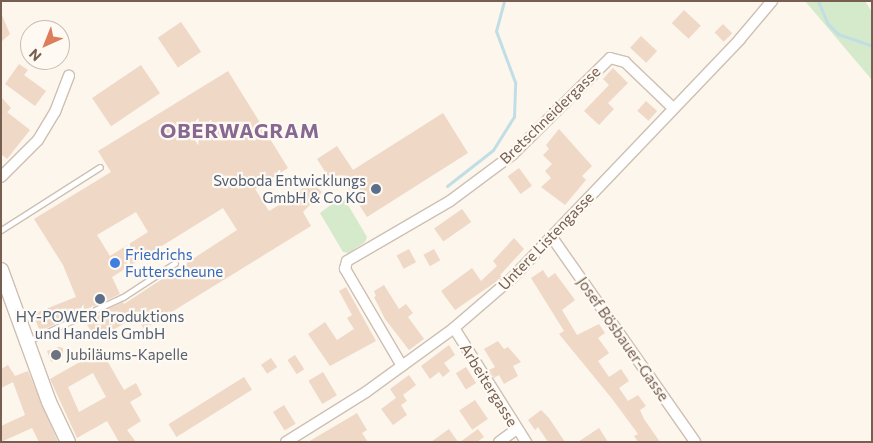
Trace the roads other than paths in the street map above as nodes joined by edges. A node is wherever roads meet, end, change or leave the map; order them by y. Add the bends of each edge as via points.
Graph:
1 (772, 1) edge
2 (69, 76) dead end
3 (673, 108) junction
4 (100, 167) dead end
5 (1, 177) edge
6 (1, 230) edge
7 (551, 236) junction
8 (175, 263) dead end
9 (1, 270) edge
10 (454, 328) junction
11 (28, 341) junction
12 (402, 366) junction
13 (517, 429) junction
14 (68, 442) edge
15 (286, 442) edge
16 (499, 442) edge
17 (526, 442) edge
18 (695, 442) edge

1 - 3 street, Untere Listengasse
2 - 5 street via 55,112 38,140
3 - 7 street, Untere Listengasse
3 - 12 street, Bretschneidergasse via 624,62 610,58 512,155 450,201 345,265
4 - 6 lane
7 - 10 street, Untere Listengasse via 512,278
7 - 18 street, Josef Bösbauer-Gasse
8 - 11 lane via 123,297
9 - 11 main road
10 - 12 street, Untere Listengasse
10 - 13 street, Arbeitergasse
11 - 14 main road
12 - 15 street, Untere Listengasse
13 - 16 street
13 - 17 street, Arbeitergasse

